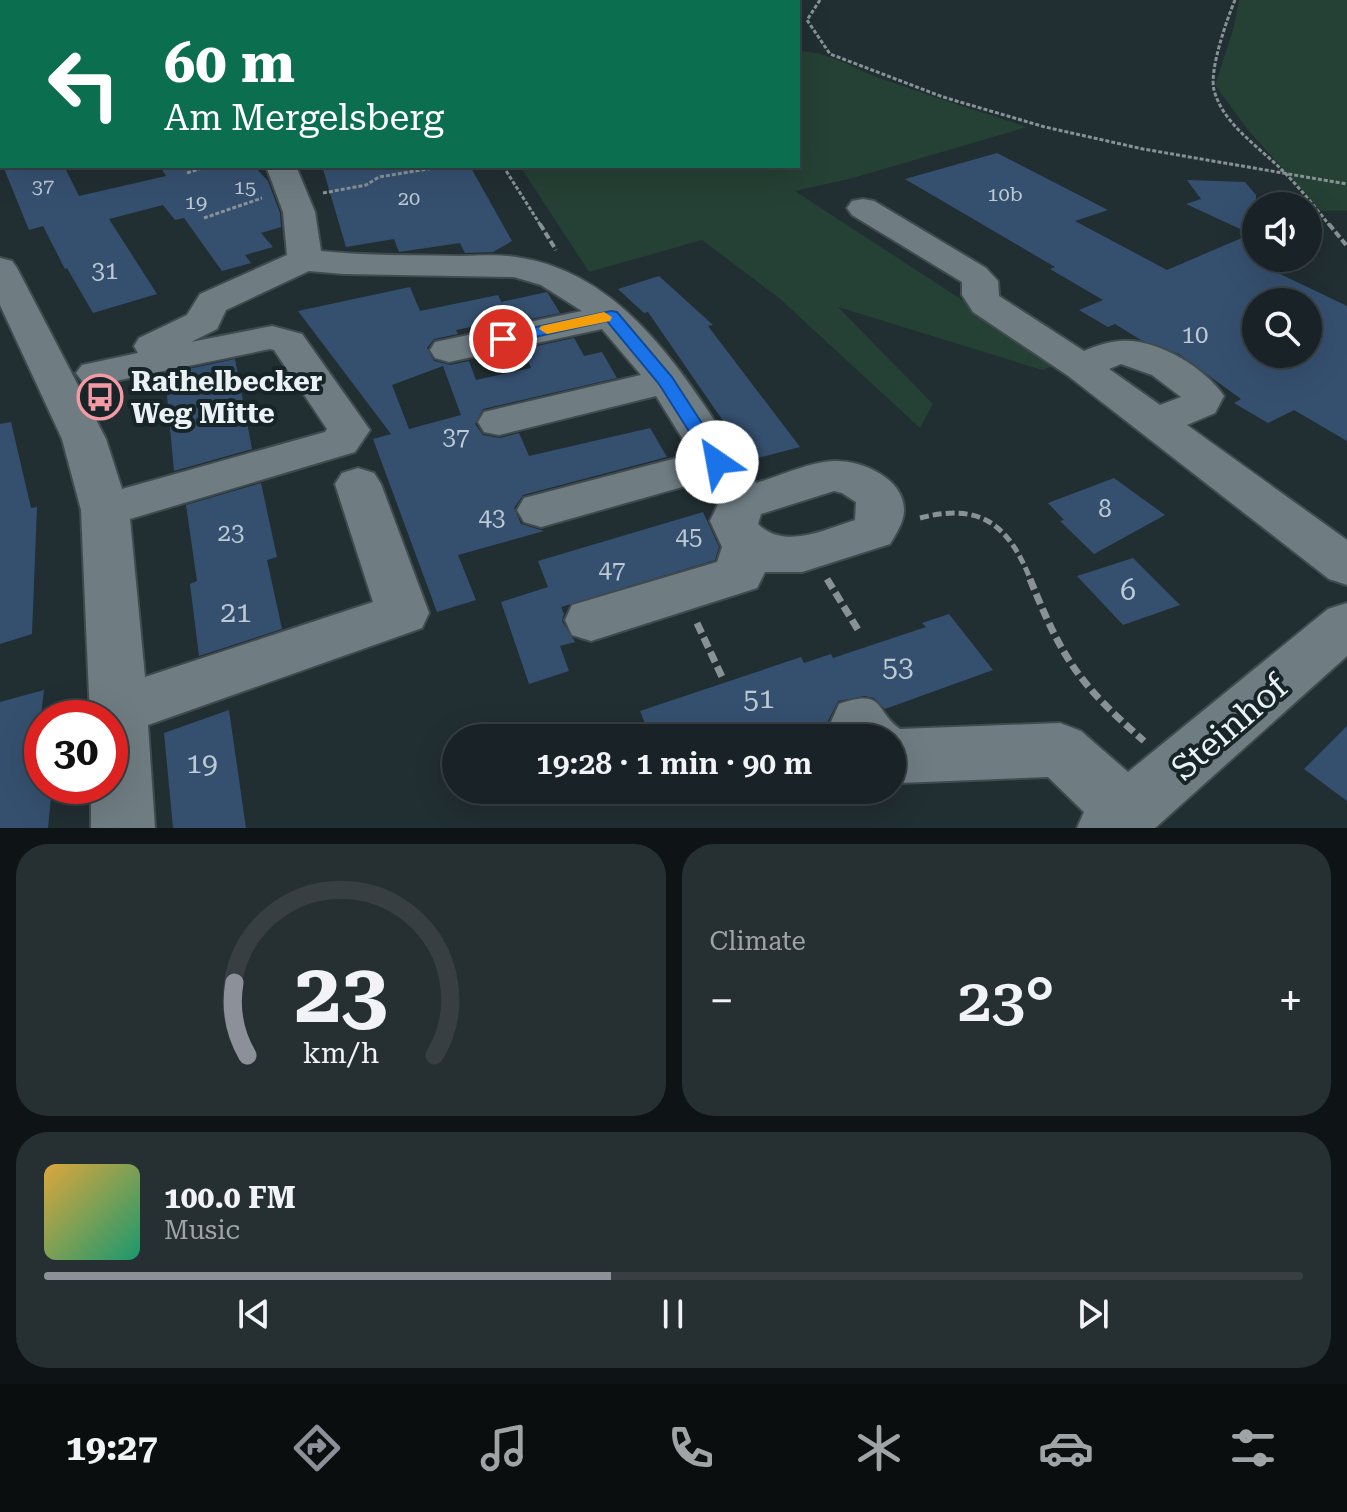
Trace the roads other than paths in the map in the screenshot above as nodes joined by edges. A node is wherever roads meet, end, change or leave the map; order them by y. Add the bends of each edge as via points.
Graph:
1 (291, 185) edge
2 (863, 208) dead end
3 (304, 260) junction
4 (0, 268) edge
5 (611, 316) junction
6 (449, 350) dead end
7 (79, 380) junction
8 (666, 381) junction
9 (499, 422) dead end
10 (717, 462) junction
11 (358, 484) dead end
12 (105, 510) junction
13 (541, 510) dead end
14 (746, 523) junction
15 (1347, 566) edge
16 (591, 620) dead end
17 (1339, 643) edge
18 (117, 700) edge
19 (128, 708) edge
20 (906, 756) edge
21 (122, 804) edge
22 (1119, 820) edge
23 (123, 828) edge

1 - 3 street via 305,230
2 - 15 street via 974,275 986,304 1081,367
3 - 5 street via 540,270 576,286
3 - 7 street via 213,302 204,321
4 - 7 street
5 - 6 street
5 - 8 street
7 - 12 street via 84,439
7 - 12 street via 272,337 288,342 349,430 340,442
8 - 9 street
8 - 10 street
10 - 13 street
10 - 14 street
11 - 19 street via 403,613
12 - 18 street
14 - 14 street via 767,555 784,558 873,532 882,507 863,483 833,476
14 - 16 street via 739,575
17 - 22 street, Steinhof
20 - 22 street via 1060,750
21 - 23 street

